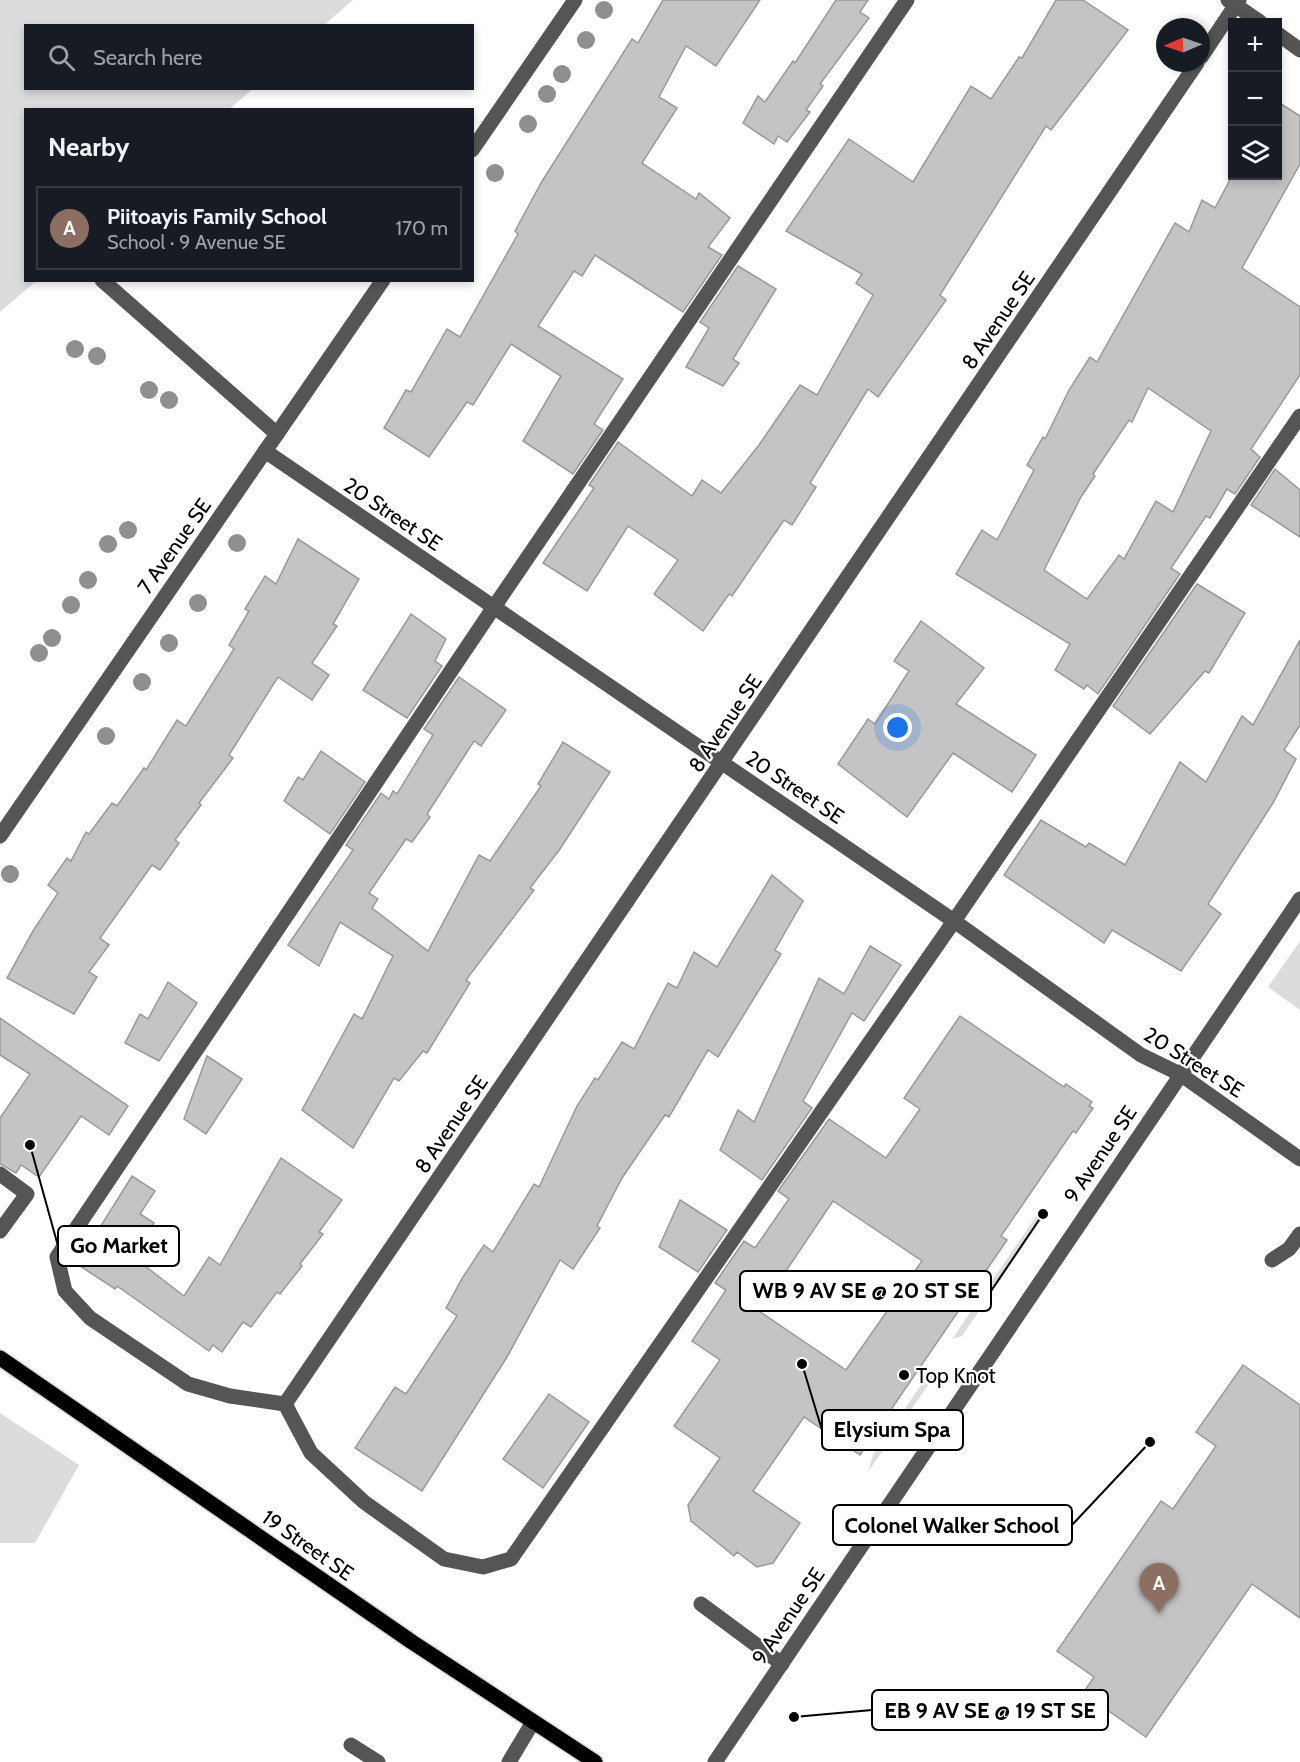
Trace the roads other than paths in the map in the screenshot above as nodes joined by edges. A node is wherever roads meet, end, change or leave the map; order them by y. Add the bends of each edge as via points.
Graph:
1 (575, 0) edge
2 (907, 0) edge
3 (1234, 2) edge
4 (1255, 18) edge
5 (1282, 37) edge
6 (1210, 42) edge
7 (1300, 50) edge
8 (1191, 72) edge
9 (474, 147) edge
10 (104, 282) edge
11 (382, 282) edge
12 (1300, 416) edge
13 (277, 434) junction
14 (265, 451) junction
15 (494, 607) junction
16 (723, 763) junction
17 (0, 836) edge
18 (1300, 898) edge
19 (954, 921) junction
20 (1180, 1074) junction
21 (1300, 1159) edge
22 (0, 1174) edge
23 (0, 1231) edge
24 (1300, 1234) edge
25 (1272, 1260) dead end
26 (0, 1358) edge
27 (285, 1404) junction
28 (701, 1604) dead end
29 (782, 1664) junction
30 (532, 1722) junction
31 (351, 1745) dead end
32 (378, 1762) edge
33 (509, 1762) edge
34 (595, 1762) edge
35 (716, 1762) edge

1 - 9 street
2 - 15 street
3 - 4 street
3 - 6 street
5 - 7 street
8 - 16 street, 8 Avenue SE
10 - 13 street
11 - 13 street, 7 Avenue SE
12 - 19 street
13 - 14 street, 7 Avenue SE
14 - 15 street, 20 Street SE
14 - 17 street, 7 Avenue SE
15 - 16 street, 20 Street SE
15 - 27 street via 57,1257 65,1291 90,1318 188,1384 230,1396
16 - 19 street, 20 Street SE
16 - 27 street, 8 Avenue SE
18 - 20 street, 9 Avenue SE
19 - 20 street, 20 Street SE via 1141,1055
19 - 27 street via 511,1559 483,1567 444,1559 364,1502 311,1453
20 - 21 street, 20 Street SE
20 - 29 street, 9 Avenue SE
22 - 23 street via 27,1194
24 - 25 street via 1289,1249
26 - 30 main road, 19 Street SE
28 - 29 street
29 - 35 street, 9 Avenue SE
30 - 33 street
30 - 34 main road, 19 Street SE
31 - 32 street

